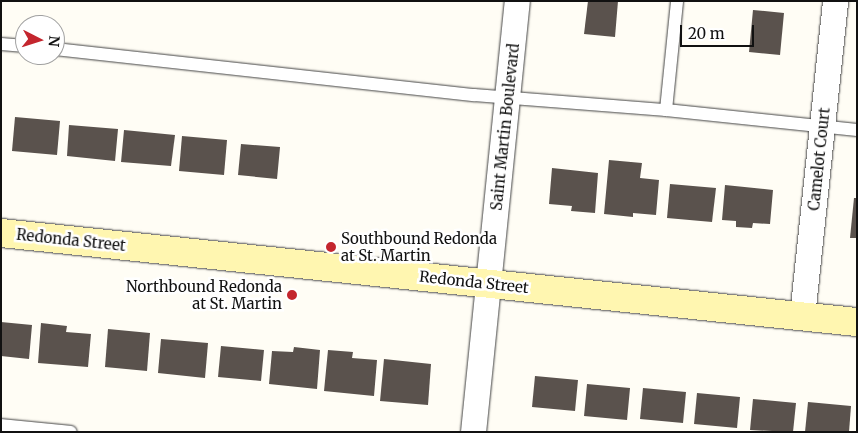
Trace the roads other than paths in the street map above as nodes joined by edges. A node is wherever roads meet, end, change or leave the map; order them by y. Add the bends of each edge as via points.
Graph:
1 (517, 1) edge
2 (677, 1) edge
3 (835, 1) edge
4 (1, 44) edge
5 (15, 45) edge
6 (65, 51) edge
7 (508, 97) junction
8 (666, 110) junction
9 (823, 126) junction
10 (857, 130) edge
11 (1, 233) edge
12 (489, 283) junction
13 (802, 316) junction
14 (857, 322) edge
15 (1, 425) edge
16 (71, 432) edge
17 (473, 432) edge

1 - 7 street, Saint Martin Boulevard
2 - 8 lane
3 - 9 street, Camelot Court
4 - 5 lane
6 - 7 lane
7 - 8 lane
7 - 12 street, Saint Martin Boulevard
8 - 9 lane
9 - 10 lane
9 - 13 street, Camelot Court
11 - 12 street, Redonda Street
12 - 13 street, Redonda Street
12 - 17 street, Saint Martin Boulevard
13 - 14 street, Redonda Street
15 - 16 lane

